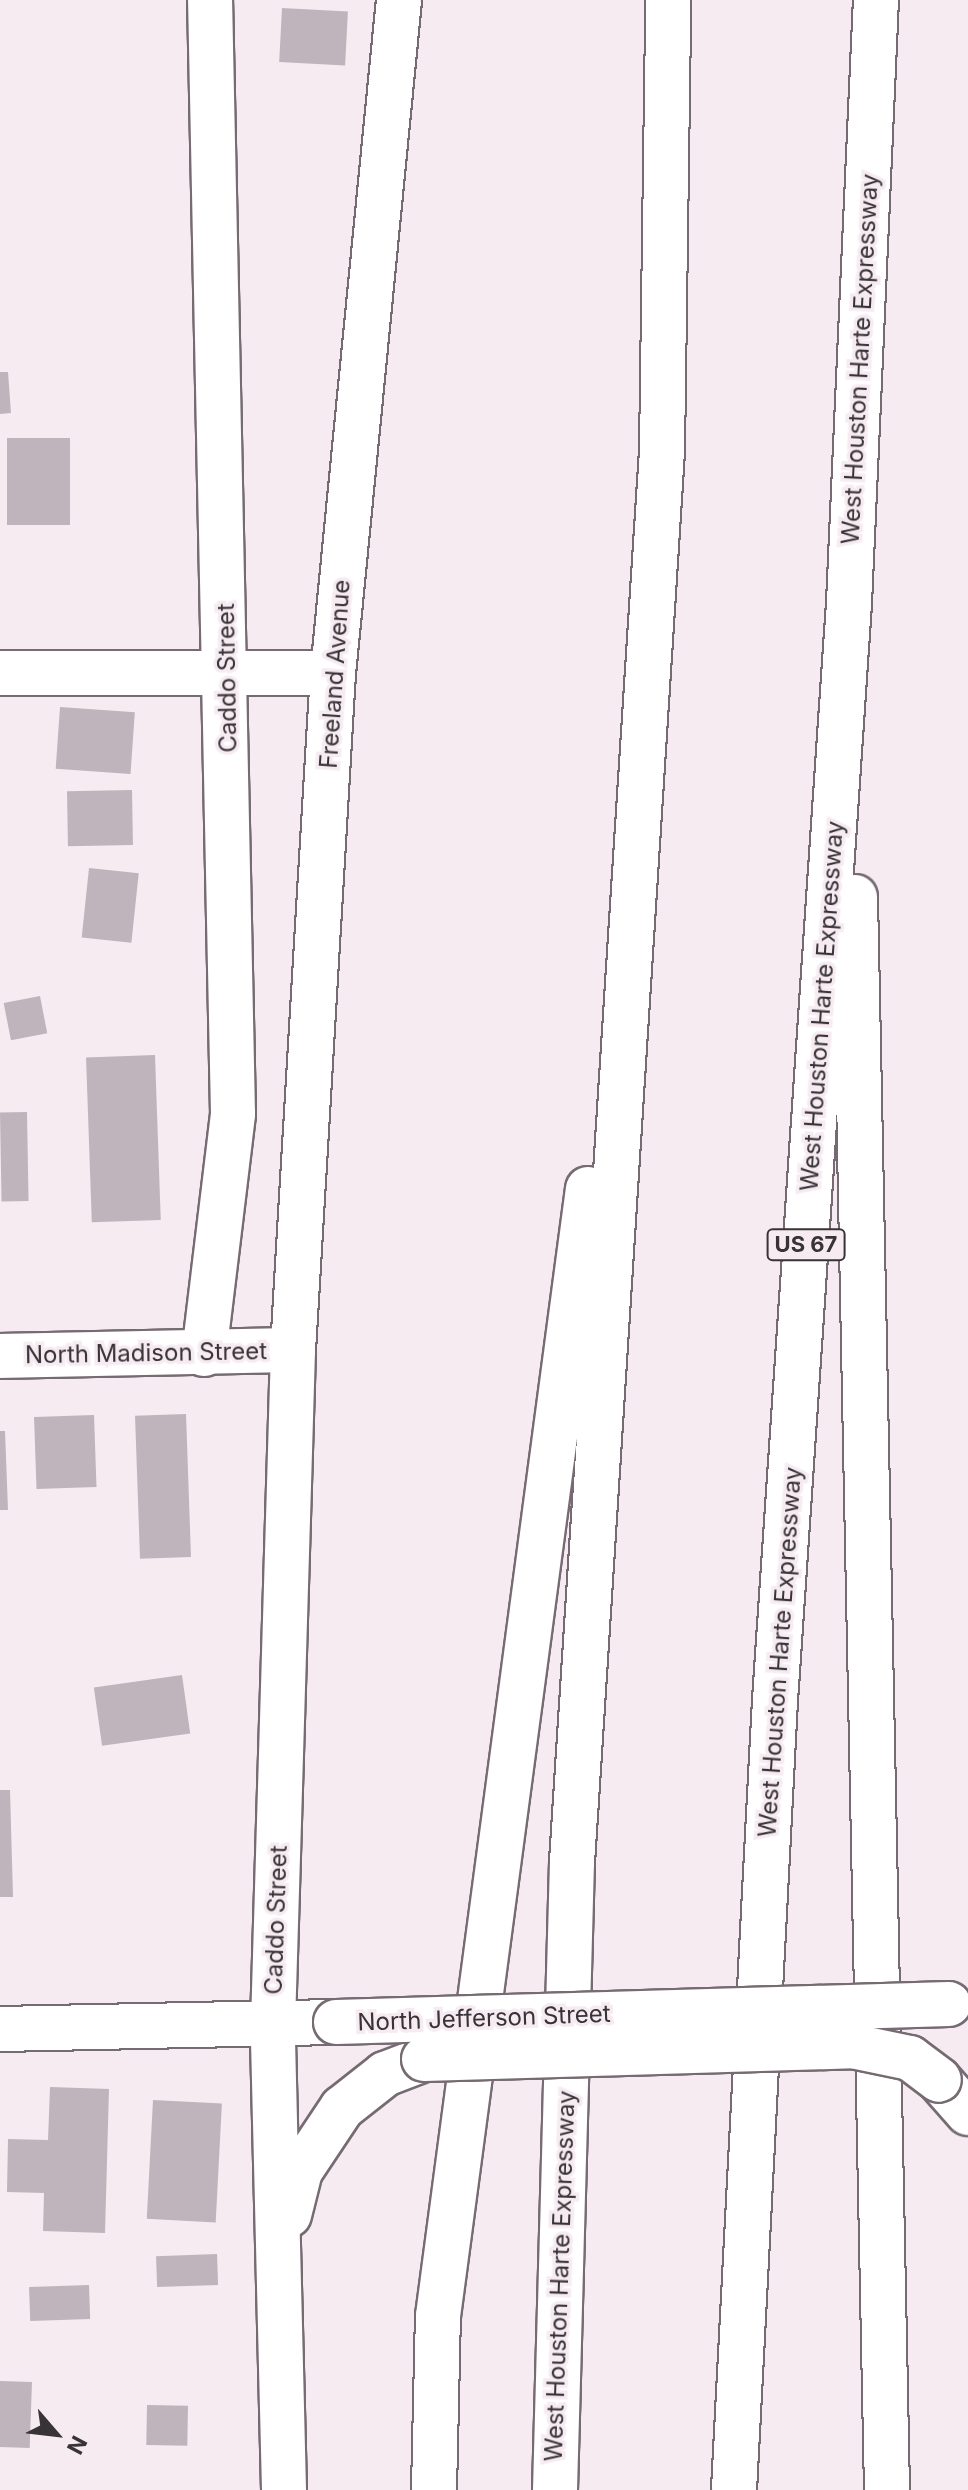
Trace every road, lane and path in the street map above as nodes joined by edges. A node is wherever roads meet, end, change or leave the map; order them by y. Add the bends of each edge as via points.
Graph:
1 (210, 0) edge
2 (399, 0) edge
3 (668, 0) edge
4 (876, 0) edge
5 (849, 603) junction
6 (0, 673) edge
7 (333, 673) junction
8 (227, 675) junction
9 (640, 802) junction
10 (293, 1350) junction
11 (204, 1354) junction
12 (0, 1356) edge
13 (958, 2002) edge
14 (273, 2024) junction
15 (0, 2029) edge
16 (968, 2113) edge
17 (278, 2258) junction
18 (284, 2490) edge
19 (434, 2490) edge
20 (555, 2490) edge
21 (734, 2490) edge
22 (887, 2490) edge

1 - 8 main road, Caddo Street
2 - 7 main road, Freeland Avenue
3 - 9 main road, West Houston Harte Expressway via 662,451
4 - 5 main road, West Houston Harte Expressway / US 67
5 - 21 main road, West Houston Harte Expressway / US 67 via 775,1700
5 - 22 main road
6 - 8 main road
7 - 8 main road
7 - 10 main road, Freeland Avenue
8 - 11 main road, Caddo Street via 233,1114
9 - 19 main road via 438,2316
9 - 20 main road, West Houston Harte Expressway via 572,1862
10 - 11 main road, North Madison Street
10 - 14 main road, Caddo Street
11 - 12 main road, North Madison Street
13 - 14 main road, North Jefferson Street, bridge
14 - 15 main road, North Jefferson Street
14 - 17 main road, Caddo Street
16 - 17 main road, bridge via 910,2058 852,2046 424,2059 385,2074 342,2108 300,2171
17 - 18 main road, Caddo Street

